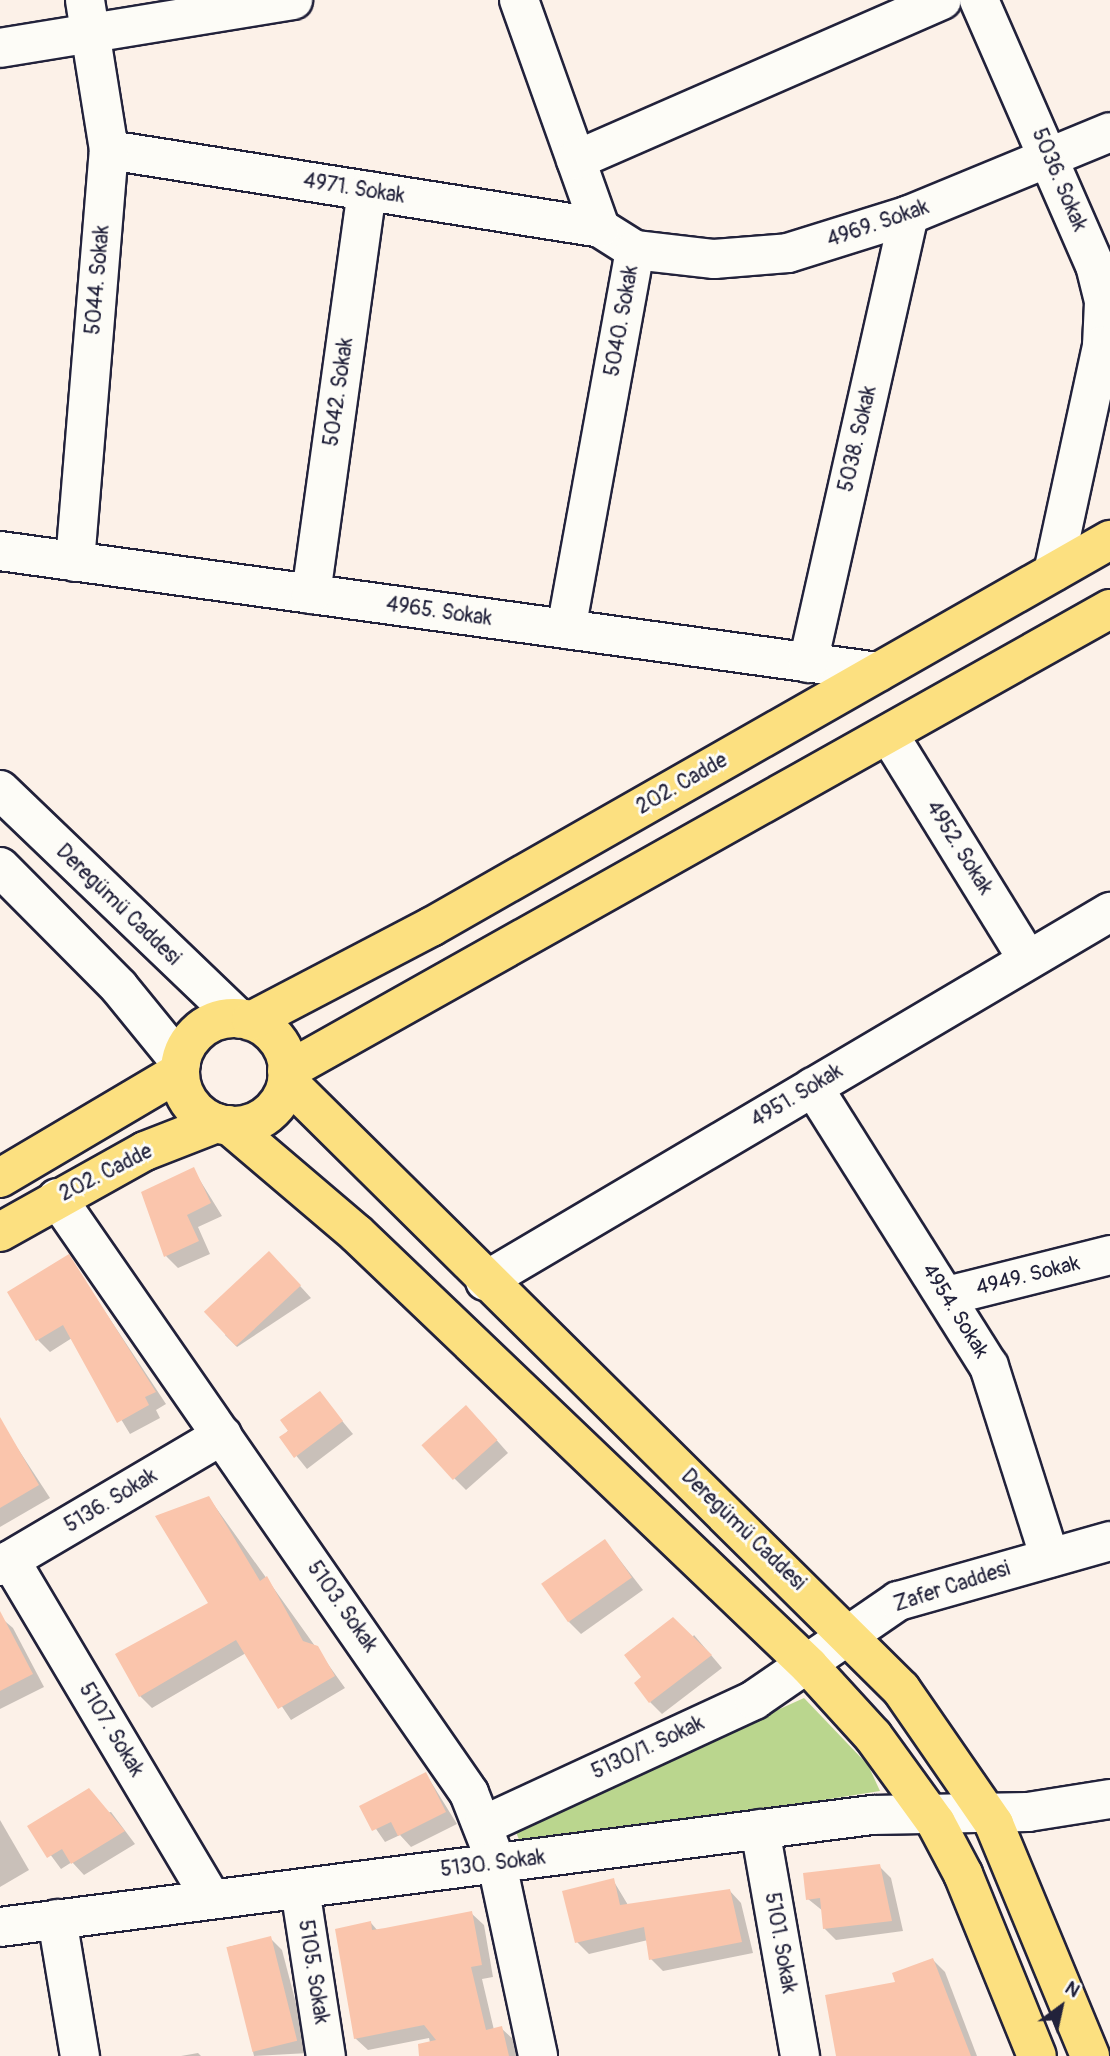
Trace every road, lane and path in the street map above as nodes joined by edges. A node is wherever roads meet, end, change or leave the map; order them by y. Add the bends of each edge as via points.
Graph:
1 (293, 0) edge
2 (519, 0) edge
3 (942, 0) edge
4 (979, 0) edge
5 (88, 17) edge
6 (0, 48) edge
7 (1110, 132) edge
8 (109, 150) junction
9 (1050, 157) junction
10 (576, 160) junction
11 (367, 191) junction
12 (909, 215) junction
13 (600, 228) junction
14 (635, 250) junction
15 (1106, 344) edge
16 (1110, 540) edge
17 (0, 551) edge
18 (75, 562) junction
19 (1053, 572) junction
20 (311, 594) junction
21 (1110, 609) edge
22 (566, 629) junction
23 (808, 663) junction
24 (878, 673) junction
25 (889, 735) junction
26 (0, 790) edge
27 (0, 867) edge
28 (1110, 912) edge
29 (1028, 960) junction
30 (244, 1019) junction
31 (180, 1067) junction
32 (287, 1076) junction
33 (813, 1087) junction
34 (223, 1124) junction
35 (0, 1178) edge
36 (57, 1198) junction
37 (0, 1232) edge
38 (1110, 1255) edge
39 (485, 1281) junction
40 (947, 1296) junction
41 (222, 1435) junction
42 (1110, 1541) edge
43 (1050, 1558) junction
44 (5, 1563) edge
45 (849, 1633) junction
46 (809, 1666) junction
47 (1110, 1799) edge
48 (928, 1811) junction
49 (988, 1814) junction
50 (484, 1825) junction
51 (760, 1829) junction
52 (497, 1864) junction
53 (300, 1889) junction
54 (211, 1899) junction
55 (57, 1919) junction
56 (0, 1927) edge
57 (1095, 2045) edge
58 (80, 2056) edge
59 (326, 2056) edge
60 (538, 2056) edge
61 (800, 2056) edge
62 (1037, 2056) edge

1 - 5 street
2 - 10 street
3 - 10 street
4 - 9 street, 5036. Sokak
5 - 6 street
5 - 8 street, 5044. Sokak
7 - 9 street, 4969. Sokak
8 - 11 street, 4971. Sokak
8 - 18 street, 5044. Sokak
9 - 12 street, 4969. Sokak
9 - 15 street, 5036. Sokak via 1101,282
10 - 13 street
11 - 13 street, 4971. Sokak
11 - 20 street, 5042. Sokak
12 - 14 street, 4969. Sokak via 834,241 743,259
12 - 23 street, 5038. Sokak
13 - 14 street, 5040. Sokak
14 - 22 street, 5040. Sokak
15 - 19 street, 5036. Sokak
16 - 19 main road, 202. Cadde
17 - 18 street, 4965. Sokak
18 - 20 street, 4965. Sokak
19 - 24 main road, 202. Cadde
20 - 22 street, 4965. Sokak
21 - 25 main road
22 - 23 street, 4965. Sokak
23 - 24 street, 4965. Sokak
24 - 30 main road, 202. Cadde via 431,927
25 - 29 street, 4952. Sokak
25 - 32 main road
26 - 30 street, Deregümü Caddesi
27 - 31 street via 119,987
28 - 29 street, 4951. Sokak
29 - 33 street, 4951. Sokak
30 - 31 main road via 210,1023 195,1034
30 - 32 main road via 278,1041
31 - 34 main road via 191,1106
31 - 35 main road
32 - 34 main road via 272,1111
32 - 39 main road, Deregümü Caddesi
33 - 39 street, 4951. Sokak
33 - 40 street, 4954. Sokak
34 - 36 main road, 202. Cadde via 145,1151
34 - 46 main road via 358,1234
36 - 37 main road, 202. Cadde
36 - 41 street, 5103. Sokak
38 - 40 street, 4949. Sokak
39 - 45 main road, Deregümü Caddesi
40 - 43 street, 4954. Sokak via 989,1366
41 - 44 street, 5136. Sokak
41 - 50 street, 5103. Sokak via 450,1762
42 - 43 street, Zafer Caddesi
43 - 45 street, Zafer Caddesi via 898,1601
44 - 54 street, 5107. Sokak
45 - 46 street, Zafer Caddesi
45 - 49 main road, Deregümü Caddesi via 936,1734
46 - 48 main road via 873,1736
46 - 50 street, 5130/1. Sokak via 754,1700
47 - 49 street, 5130. Sokak
48 - 49 street, 5130. Sokak
48 - 51 street, 5130. Sokak
48 - 62 main road via 963,1874
49 - 57 main road, Deregümü Caddesi
50 - 52 street, 5103. Sokak
51 - 52 street, 5130. Sokak
51 - 61 street, 5101. Sokak
52 - 53 street, 5130. Sokak
52 - 60 street, 5103. Sokak
53 - 54 street, 5130. Sokak
53 - 59 street, 5105. Sokak
54 - 55 street, 5130. Sokak
55 - 56 street, 5130. Sokak
55 - 58 street

